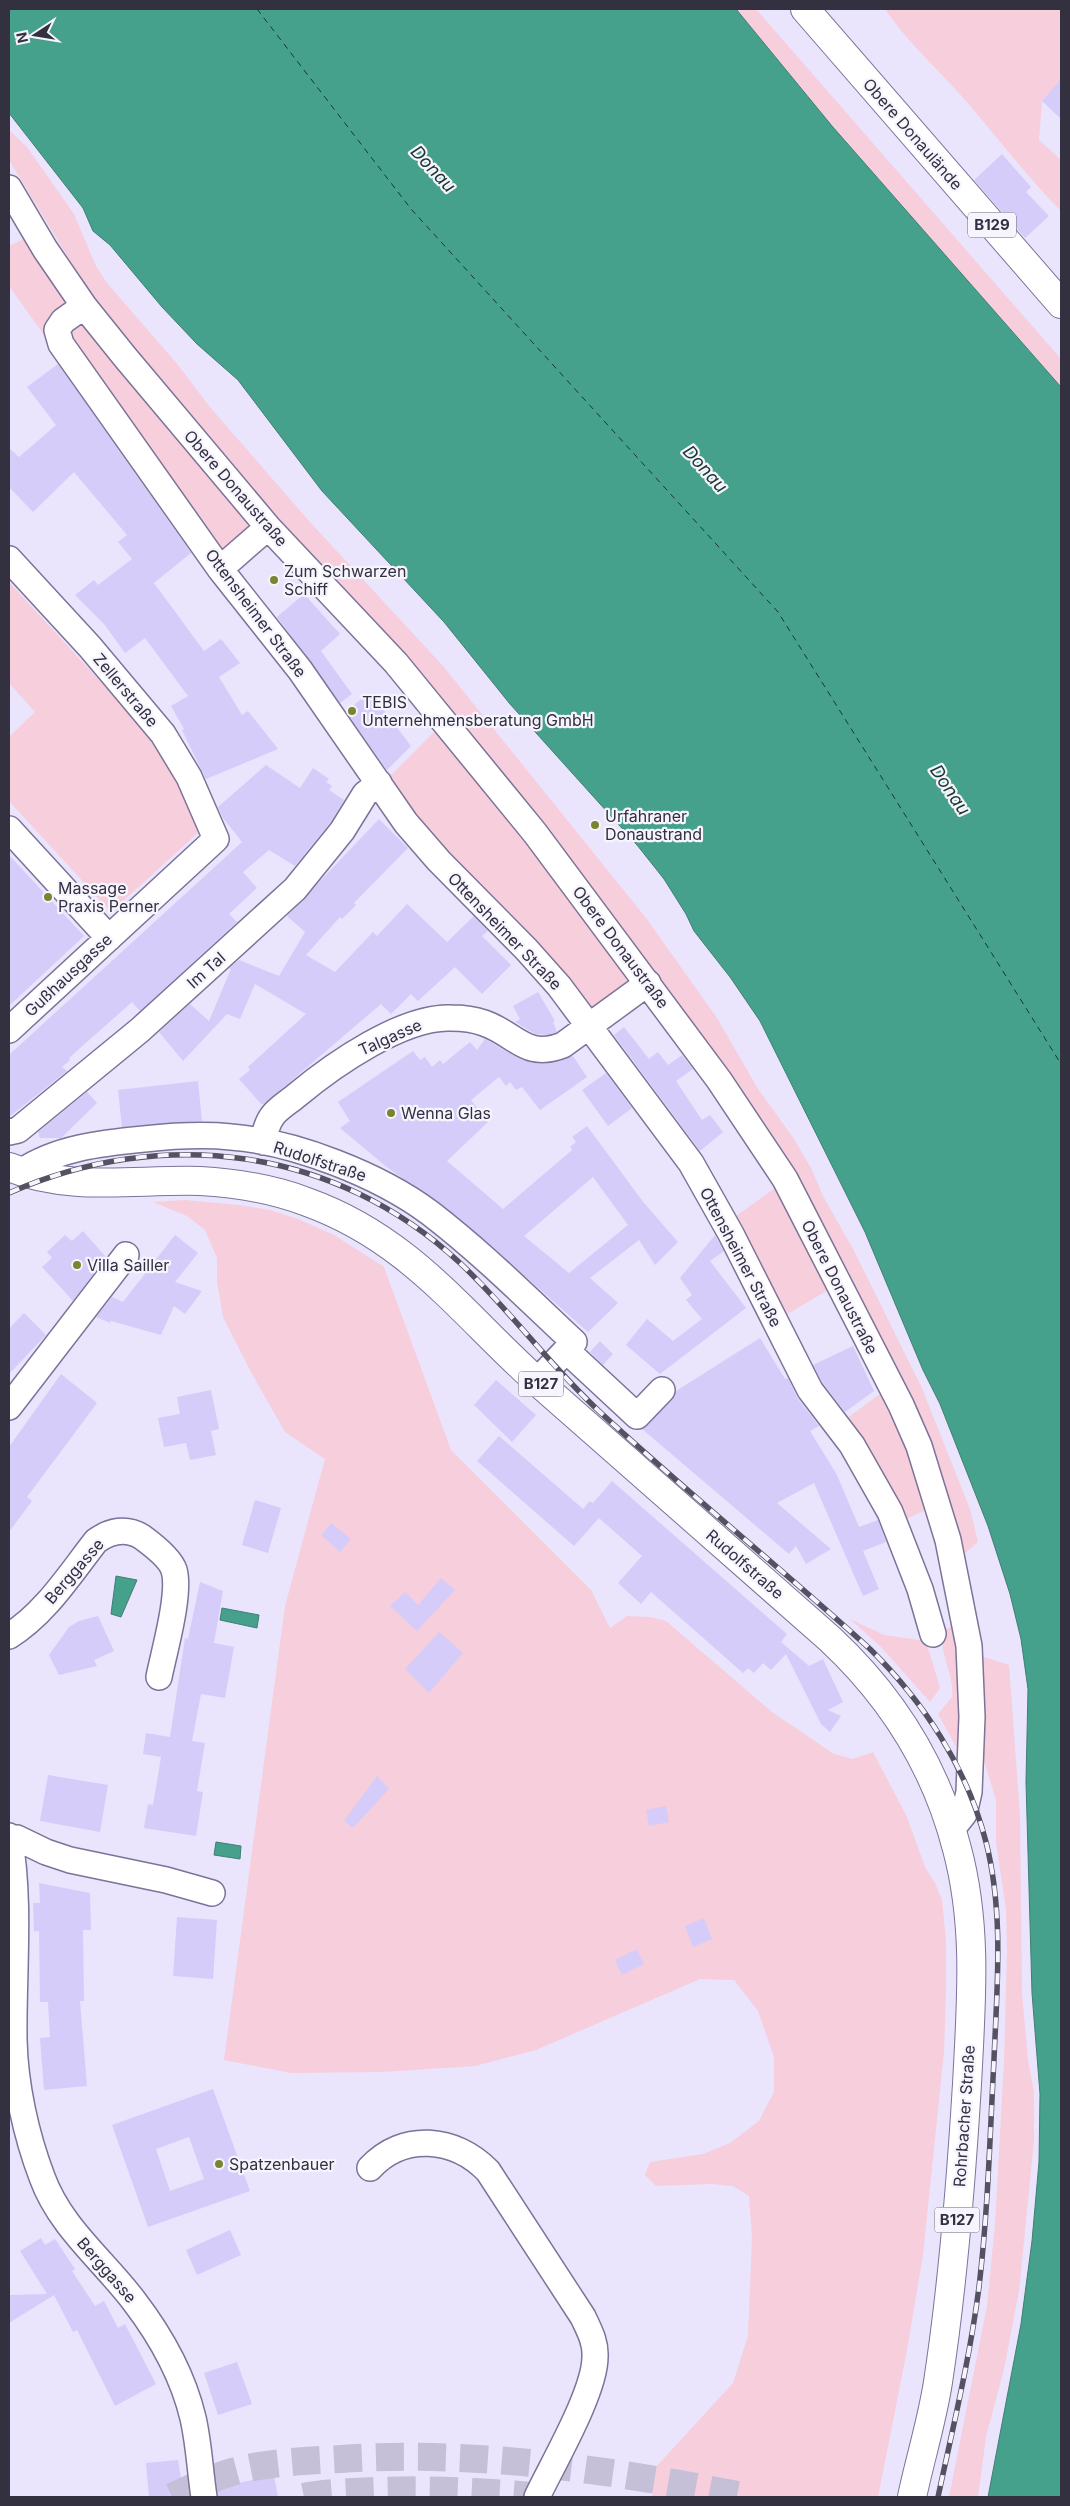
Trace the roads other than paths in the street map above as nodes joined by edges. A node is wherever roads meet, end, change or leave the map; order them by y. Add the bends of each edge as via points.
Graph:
1 (805, 9) edge
2 (9, 188) edge
3 (16, 218) edge
4 (1061, 304) edge
5 (84, 306) junction
6 (268, 527) junction
7 (9, 559) edge
8 (220, 569) junction
9 (379, 783) junction
10 (9, 829) edge
11 (216, 839) joint
12 (109, 938) junction
13 (648, 983) junction
14 (589, 1026) junction
15 (9, 1030) edge
16 (9, 1132) edge
17 (263, 1142) junction
18 (15, 1170) edge
19 (126, 1256) dead end
20 (566, 1350) junction
21 (537, 1381) junction
22 (662, 1390) dead end
23 (9, 1407) edge
24 (964, 1615) junction
25 (9, 1636) edge
26 (159, 1677) dead end
27 (928, 1768) joint
28 (952, 1829) junction
29 (9, 1837) edge
30 (212, 1893) dead end
31 (11, 2042) edge
32 (370, 2168) dead end
33 (204, 2497) edge
34 (537, 2497) edge
35 (912, 2497) edge

1 - 4 main road, Obere Donaulände / B129
2 - 3 street, Obere Donaustraße
3 - 5 street, Obere Donaustraße
5 - 6 street, Obere Donaustraße
5 - 8 street, Ottensheimer Straße via 62,322 57,330 61,344
6 - 8 street
6 - 13 street, Obere Donaustraße via 430,703 535,833
7 - 11 street, Zellerstraße via 90,647 163,734 188,777
8 - 9 street, Ottensheimer Straße via 300,670
9 - 14 street, Ottensheimer Straße via 406,823 526,949
9 - 16 street, Im Tal via 365,794 342,831 295,889 140,1030 18,1130
10 - 12 street
11 - 12 street, Gußhausgasse
12 - 15 street, Gußhausgasse
13 - 14 street, Talgasse
13 - 24 street, Obere Donaustraße via 736,1104 785,1179 901,1405 934,1492
14 - 17 street, Talgasse via 563,1045 545,1051 523,1046 493,1027 470,1019 448,1017 427,1021 374,1043 322,1074 274,1114
14 - 24 street, Ottensheimer Straße via 691,1163 810,1390 870,1473 902,1540 931,1628
17 - 18 street, Rudolfstraße via 205,1135 123,1141 62,1153
17 - 20 street, Rudolfstraße via 366,1175 429,1213 486,1259 574,1342
18 - 21 main road, Rudolfstraße / B127 via 45,1178 96,1183 200,1181 229,1184 308,1202 362,1228 417,1265
19 - 23 street
20 - 21 street
20 - 22 street via 637,1416
21 - 27 main road, Rudolfstraße / B127 via 853,1660 884,1698
24 - 28 street, Obere Donaustraße via 972,1677 972,1765 964,1814
25 - 26 street, Berggasse via 40,1611 96,1541 106,1534 131,1531 166,1558 174,1569 176,1586
27 - 28 main road, Rohrbacher Straße / B127
28 - 35 main road, Rohrbacher Straße / B127 via 967,1894 972,1940 963,2152 938,2384
29 - 30 street, Berggasse via 70,1860
29 - 31 street, Berggasse via 15,1934
31 - 33 street, Berggasse via 23,2110 42,2178 76,2235 133,2300 166,2351 183,2386 193,2418
32 - 34 street via 381,2156 416,2144 445,2145 468,2153 488,2171 583,2317 594,2342 591,2383

